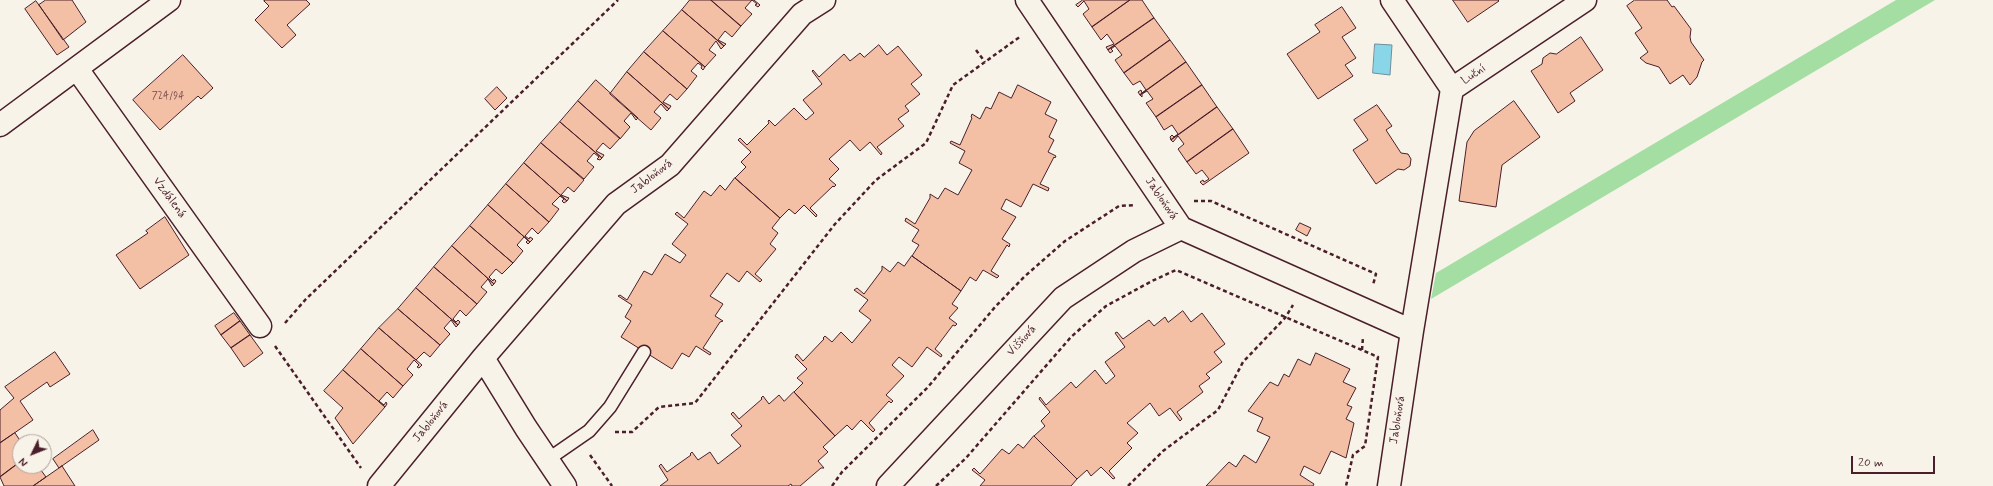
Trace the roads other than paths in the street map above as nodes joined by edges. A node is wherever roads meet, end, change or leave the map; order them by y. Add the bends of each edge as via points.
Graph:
1 (170, 0) edge
2 (824, 0) edge
3 (1027, 0) edge
4 (1392, 0) edge
5 (1585, 0) edge
6 (77, 69) junction
7 (1452, 89) junction
8 (0, 125) edge
9 (1181, 228) junction
10 (1412, 331) junction
11 (265, 332) road end
12 (644, 352) dead end
13 (483, 358) junction
14 (547, 460) junction
15 (372, 480) edge
16 (563, 483) edge
17 (888, 486) edge
18 (1389, 486) edge

1 - 6 street
2 - 13 street, Jabloňová via 802,14 670,165 616,204
3 - 9 street, Jabloňová
4 - 7 street, Luční
5 - 7 street, Luční
6 - 8 street
6 - 11 street, Vzdálená
7 - 10 street, Jabloňová
9 - 10 street, Jabloňová
9 - 17 street, Višňová via 1134,251 1063,298
10 - 18 street, Jabloňová
12 - 14 lane via 605,413 589,431
13 - 14 street
13 - 15 street, Jabloňová
14 - 16 street

